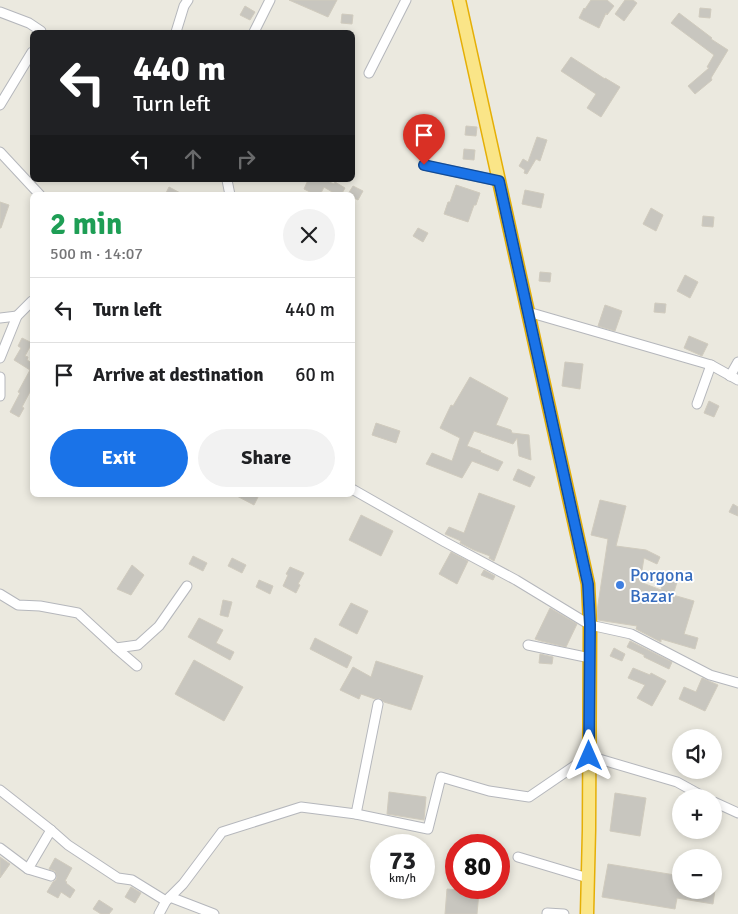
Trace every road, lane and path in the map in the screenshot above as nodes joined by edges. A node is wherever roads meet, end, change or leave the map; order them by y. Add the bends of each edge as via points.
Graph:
1 (188, 0) edge
2 (270, 0) edge
3 (406, 0) edge
4 (459, 0) edge
5 (0, 12) edge
6 (41, 30) edge
7 (177, 30) edge
8 (255, 30) edge
9 (30, 55) edge
10 (369, 73) dead end
11 (0, 105) edge
12 (0, 152) edge
13 (424, 165) dead end
14 (499, 181) junction
15 (37, 192) edge
16 (30, 303) edge
17 (528, 312) junction
18 (17, 316) junction
19 (0, 318) edge
20 (0, 358) edge
21 (738, 362) edge
22 (711, 365) junction
23 (0, 377) edge
24 (734, 378) edge
25 (0, 396) edge
26 (697, 404) dead end
27 (355, 491) edge
28 (187, 586) dead end
29 (0, 594) edge
30 (590, 625) junction
31 (528, 645) dead end
32 (116, 648) junction
33 (590, 658) junction
34 (137, 666) dead end
35 (738, 683) edge
36 (378, 704) dead end
37 (589, 756) junction
38 (690, 789) edge
39 (0, 790) edge
40 (722, 806) edge
41 (738, 813) edge
42 (356, 814) junction
43 (51, 830) junction
44 (0, 848) edge
45 (518, 857) dead end
46 (28, 868) junction
47 (50, 876) dead end
48 (588, 878) junction
49 (168, 899) junction
50 (159, 914) edge
51 (214, 914) edge
52 (547, 914) edge
53 (564, 914) edge
54 (587, 914) edge

1 - 7 street
2 - 8 street
3 - 10 street
4 - 14 highway
5 - 6 street
9 - 11 street
12 - 15 street
13 - 14 street
14 - 17 highway
16 - 18 street
17 - 22 street
17 - 30 highway via 588,584
18 - 19 street
18 - 20 street
21 - 24 street
22 - 24 street
22 - 26 street
23 - 25 street
27 - 30 street
28 - 32 street via 159,626 138,645
29 - 32 street via 18,605 78,613
30 - 33 highway
30 - 35 street via 630,634 710,675
31 - 33 street
32 - 34 street
33 - 37 highway
36 - 42 street
37 - 38 street via 677,782
37 - 42 street via 529,797 489,791 441,777 428,829
37 - 48 highway
39 - 43 street
40 - 41 street
42 - 49 street via 301,807 222,832
43 - 46 street
43 - 49 street via 118,878 132,880
44 - 46 street
45 - 48 street
46 - 47 street
48 - 54 highway
49 - 50 street
49 - 51 street
52 - 53 street

